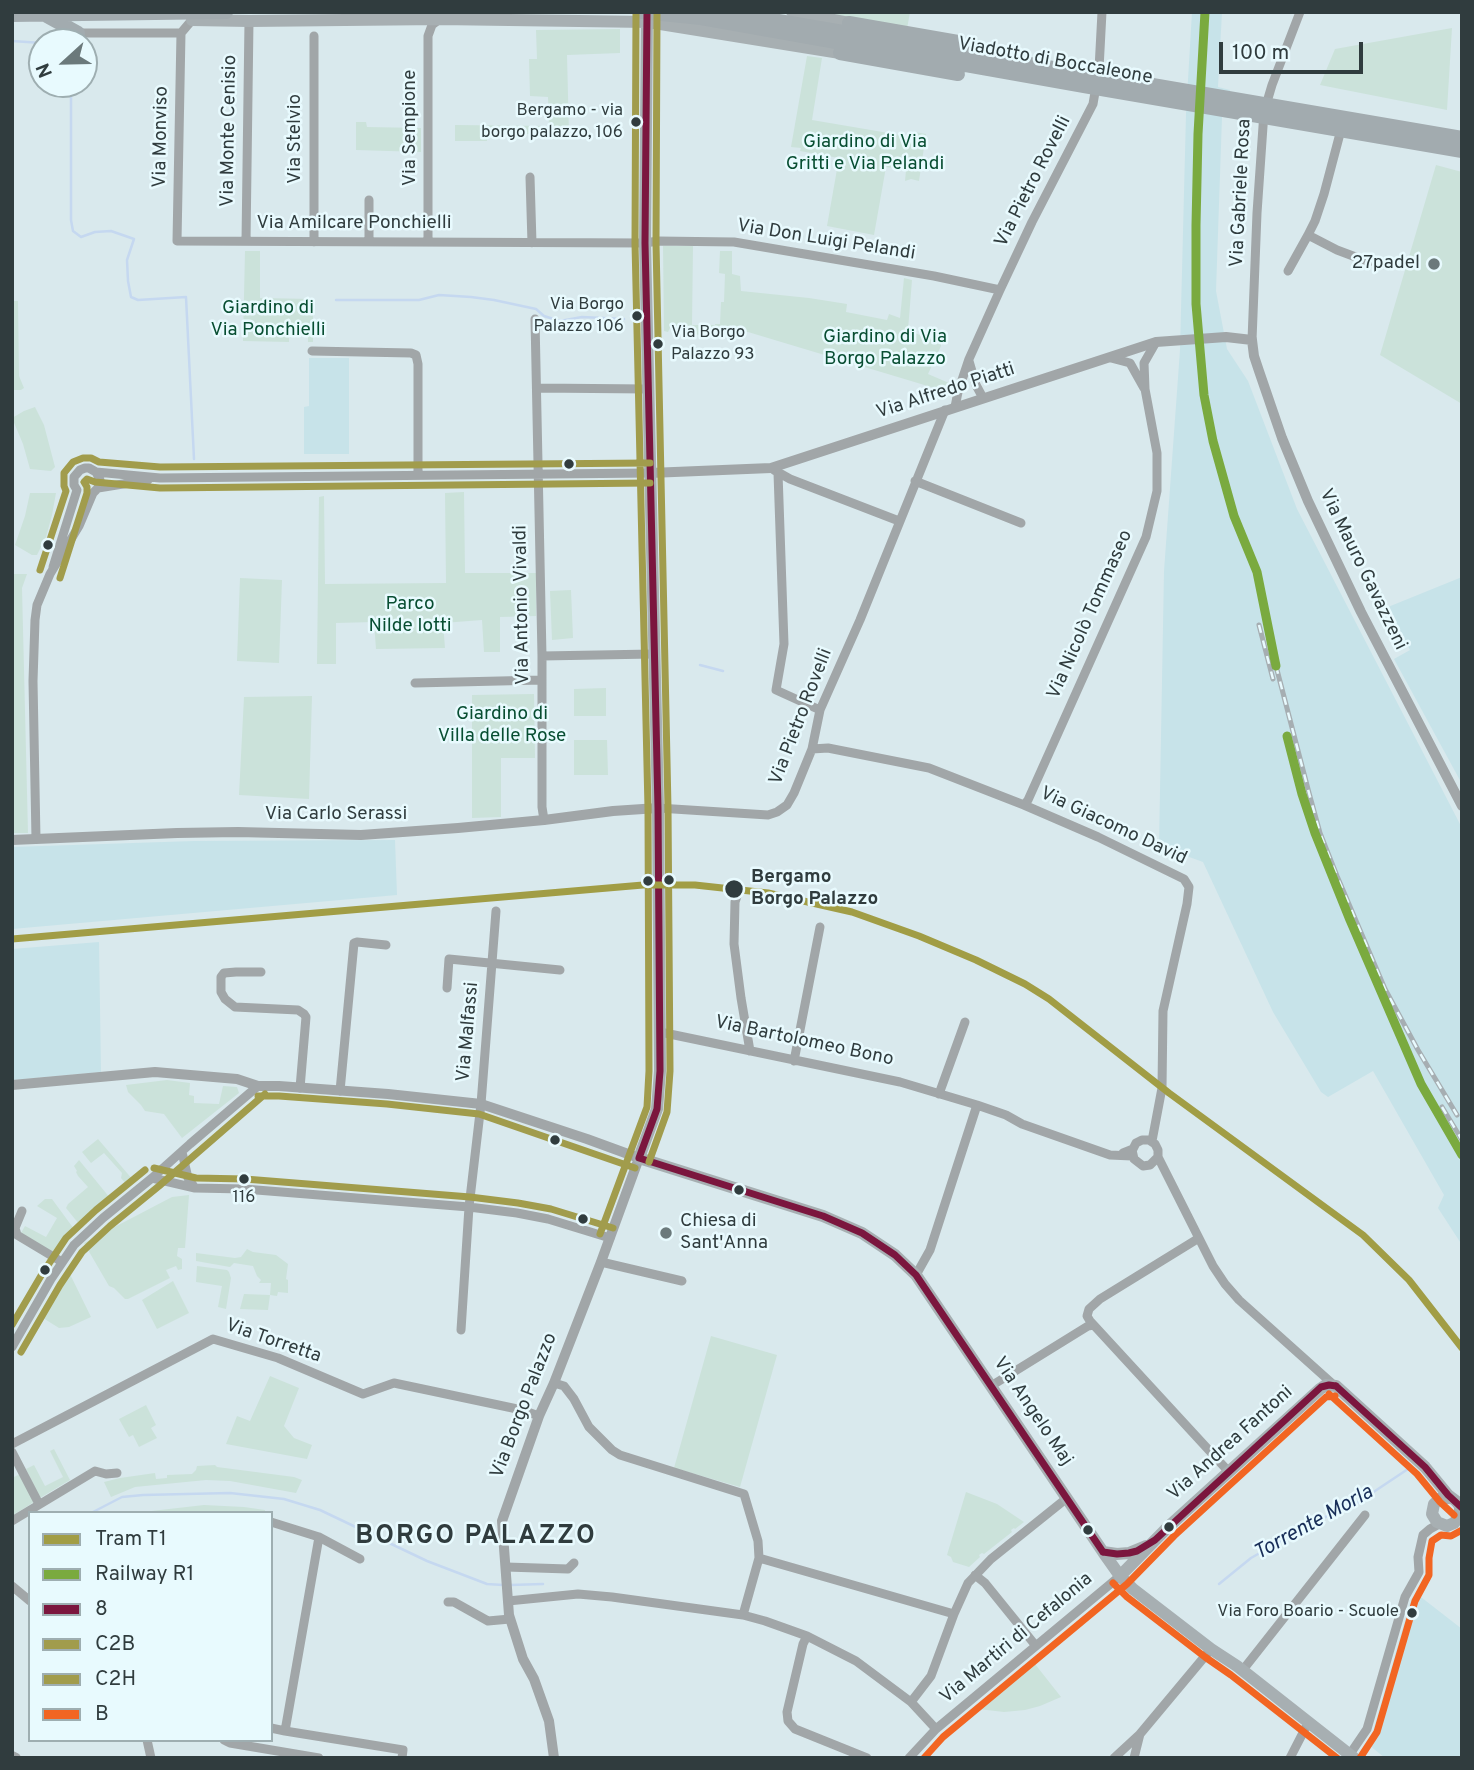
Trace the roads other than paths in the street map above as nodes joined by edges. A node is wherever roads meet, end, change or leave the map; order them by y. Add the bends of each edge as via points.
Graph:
1 (226, 12) edge
2 (716, 12) edge
3 (726, 12) edge
4 (1102, 12) edge
5 (1300, 12) edge
6 (98, 13) edge
7 (12, 15) edge
8 (46, 15) junction
9 (647, 15) edge
10 (793, 17) edge
11 (440, 19) junction
12 (192, 20) junction
13 (249, 21) junction
14 (849, 23) junction
15 (69, 28) edge
16 (98, 33) edge
17 (181, 33) junction
18 (314, 36) dead end
19 (858, 37) junction
20 (840, 53) junction
21 (1091, 81) junction
22 (1264, 112) junction
23 (1342, 125) junction
24 (1462, 137) edge
25 (1462, 151) edge
26 (530, 177) dead end
27 (369, 200) dead end
28 (1308, 235) junction
29 (177, 241) joint
30 (246, 241) junction
31 (314, 242) junction
32 (369, 242) junction
33 (428, 242) junction
34 (532, 243) junction
35 (645, 243) junction
36 (1369, 262) dead end
37 (1288, 271) dead end
38 (1000, 289) junction
39 (536, 319) dead end
40 (1252, 340) junction
41 (1156, 342) junction
42 (312, 351) dead end
43 (1111, 358) junction
44 (969, 359) junction
45 (537, 388) junction
46 (648, 389) junction
47 (1145, 390) junction
48 (983, 398) junction
49 (950, 409) junction
50 (775, 471) junction
51 (96, 472) junction
52 (650, 473) junction
53 (538, 474) junction
54 (418, 475) junction
55 (160, 478) junction
56 (915, 481) junction
57 (77, 490) junction
58 (95, 491) junction
59 (899, 521) junction
60 (1021, 523) dead end
61 (52, 570) junction
62 (653, 654) junction
63 (542, 656) junction
64 (542, 680) junction
65 (415, 682) dead end
66 (820, 710) junction
67 (812, 748) junction
68 (1024, 804) junction
69 (1462, 806) edge
70 (658, 808) junction
71 (544, 820) junction
72 (36, 839) junction
73 (12, 840) edge
74 (737, 896) dead end
75 (496, 912) dead end
76 (820, 927) dead end
77 (386, 945) dead end
78 (493, 964) junction
79 (560, 970) dead end
80 (261, 972) dead end
81 (447, 988) dead end
82 (965, 1022) dead end
83 (660, 1032) junction
84 (750, 1051) junction
85 (794, 1060) junction
86 (12, 1085) edge
87 (258, 1086) junction
88 (300, 1088) junction
89 (340, 1091) junction
90 (939, 1094) junction
91 (481, 1104) junction
92 (977, 1105) junction
93 (1152, 1141) junction
94 (182, 1152) junction
95 (1132, 1152) junction
96 (639, 1158) junction
97 (1156, 1160) junction
98 (152, 1178) junction
99 (195, 1188) junction
100 (469, 1207) junction
101 (22, 1211) dead end
102 (610, 1238) junction
103 (1199, 1238) junction
104 (62, 1262) junction
105 (601, 1262) junction
106 (916, 1275) junction
107 (682, 1281) dead end
108 (1093, 1325) junction
109 (460, 1330) dead end
110 (12, 1347) edge
111 (1318, 1371) junction
112 (554, 1383) junction
113 (991, 1386) junction
114 (1336, 1386) junction
115 (1321, 1387) junction
116 (539, 1416) junction
117 (12, 1444) edge
118 (12, 1452) edge
119 (1229, 1472) junction
120 (117, 1473) dead end
121 (1067, 1498) junction
122 (39, 1504) junction
123 (1457, 1504) edge
124 (1365, 1515) dead end
125 (12, 1521) edge
126 (273, 1523) edge
127 (1439, 1524) junction
128 (319, 1537) junction
129 (1155, 1540) junction
130 (1103, 1552) junction
131 (759, 1558) junction
132 (360, 1559) dead end
133 (574, 1563) dead end
134 (506, 1570) junction
135 (975, 1574) junction
136 (1121, 1576) junction
137 (12, 1586) edge
138 (28, 1599) edge
139 (508, 1599) junction
140 (449, 1602) dead end
141 (954, 1614) junction
142 (743, 1615) junction
143 (510, 1619) junction
144 (807, 1636) junction
145 (1036, 1646) junction
146 (1211, 1649) junction
147 (1242, 1671) junction
148 (911, 1702) junction
149 (1308, 1723) junction
150 (273, 1728) edge
151 (936, 1729) junction
152 (285, 1731) junction
153 (1140, 1734) junction
154 (150, 1742) edge
155 (228, 1742) edge
156 (1352, 1756) edge
157 (154, 1758) edge
158 (319, 1758) edge
159 (402, 1758) edge
160 (554, 1758) edge
161 (867, 1758) edge
162 (909, 1758) edge
163 (1114, 1758) edge
164 (1134, 1758) edge
165 (1290, 1758) edge

1 - 6 highway
2 - 10 main road
3 - 21 highway, Viadotto di Boccaleone
4 - 21 street, Via Pietro Rovelli
5 - 22 street, Via Gabriele Rosa
6 - 8 highway
6 - 12 highway via 142,20
7 - 8 highway
8 - 15 highway
9 - 11 main road
9 - 20 main road
9 - 21 highway, Viadotto di Boccaleone via 701,18
9 - 35 main road, Via Borgo Palazzo
10 - 14 main road
10 - 19 street
11 - 13 main road
11 - 33 street, Via Sempione via 428,36
12 - 13 main road
12 - 17 street
13 - 30 street, Via Monte Cenisio
14 - 19 street
14 - 21 highway via 1056,60
16 - 17 street
17 - 29 street, Via Monviso
18 - 31 street, Via Stelvio
19 - 21 street
20 - 21 highway via 1052,90
20 - 21 street via 859,43
21 - 24 highway, Viadotto di Boccaleone
21 - 25 highway, Viadotto di Boccaleone
21 - 38 street, Via Pietro Rovelli via 1093,104
22 - 23 street
22 - 40 street, Via Gabriele Rosa
23 - 24 street via 1455,144
23 - 28 street
26 - 34 street
27 - 32 street
28 - 36 street
28 - 37 street
29 - 30 street, Via Amilcare Ponchielli
30 - 31 street, Via Amilcare Ponchielli
31 - 32 street, Via Amilcare Ponchielli
32 - 33 street, Via Amilcare Ponchielli
33 - 34 street, Via Amilcare Ponchielli
34 - 35 street, Via Amilcare Ponchielli
35 - 38 street, Via Don Luigi Pelandi via 734,242
35 - 46 main road, Via Borgo Palazzo
38 - 44 street, Via Pietro Rovelli
39 - 45 street, Via Antonio Vivaldi
40 - 41 street, Via Alfredo Piatti via 1226,337
40 - 69 street, Via Mauro Gavazzeni via 1282,438 1308,501
41 - 43 street, Via Alfredo Piatti
41 - 47 street, Via Nicolò Tommaseo via 1144,363
42 - 54 street via 416,355
43 - 47 street, Via Nicolò Tommaseo via 1130,363
43 - 48 street, Via Alfredo Piatti
44 - 48 street
44 - 49 street, Via Pietro Rovelli
45 - 46 street
45 - 53 street, Via Antonio Vivaldi
46 - 52 main road, Via Borgo Palazzo
47 - 68 street, Via Nicolò Tommaseo via 1157,453 1157,491 1146,537
48 - 49 street, Via Alfredo Piatti
49 - 50 street, Via Alfredo Piatti
49 - 56 street, Via Pietro Rovelli
50 - 52 street, Via Alfredo Piatti
50 - 59 street
50 - 66 street via 784,644 776,690
51 - 55 street
51 - 57 street via 85,468 77,473
51 - 58 street via 100,480
52 - 53 street
52 - 62 main road, Via Borgo Palazzo
53 - 54 street
53 - 63 street, Via Antonio Vivaldi
54 - 55 street
55 - 58 street
56 - 59 street, Via Pietro Rovelli
56 - 60 street
57 - 58 street via 82,494
57 - 61 street
58 - 61 street
59 - 66 street, Via Pietro Rovelli
61 - 72 street via 35,620
62 - 63 street
62 - 70 main road, Via Borgo Palazzo
63 - 64 street, Via Antonio Vivaldi
64 - 65 street
64 - 71 street, Via Antonio Vivaldi
66 - 67 street, Via Pietro Rovelli
67 - 68 street, Via Giacomo David via 929,768
67 - 70 street, Via Pietro Rovelli via 787,805 768,815
68 - 93 street, Via Giacomo David via 1179,876 1189,887 1163,1011 1162,1088
70 - 71 street, Via Carlo Serassi
70 - 83 main road, Via Borgo Palazzo
71 - 72 street, Via Carlo Serassi via 361,835 226,832
72 - 73 street, Via Carlo Serassi
74 - 84 street via 734,944
75 - 78 street, Via Malfassi
76 - 85 street
77 - 89 street via 354,943
78 - 79 street, Via Malfassi
78 - 81 street, Via Malfassi via 449,959
78 - 91 street, Via Malfassi
80 - 88 street via 224,974 221,992 235,1006 304,1014
82 - 90 street
83 - 84 street, Via Bartolomeo Bono
83 - 96 main road, Via Borgo Palazzo via 657,1109
84 - 85 street, Via Bartolomeo Bono
85 - 90 street, Via Bartolomeo Bono
86 - 87 street via 155,1072 237,1079
87 - 88 street
87 - 94 street
88 - 89 street
89 - 91 street
90 - 92 street, Via Bartolomeo Bono
91 - 96 street
91 - 100 street, Via Malfassi
92 - 95 street, Via Bartolomeo Bono via 1110,1154
92 - 106 street via 930,1250
93 - 95 street, Via Bartolomeo Bono via 1139,1141
93 - 97 street via 1158,1150
94 - 98 street
94 - 99 street
95 - 97 street, Via Bartolomeo Bono via 1143,1166
96 - 102 street, Via Borgo Palazzo
96 - 106 main road, Via Angelo Maj via 823,1216 862,1233
97 - 103 street
98 - 99 street
98 - 104 street via 74,1245
99 - 100 street
100 - 102 street via 559,1222
100 - 109 street, Via Malfassi
101 - 104 street via 15,1227 17,1235
102 - 105 street, Via Borgo Palazzo
103 - 108 street via 1100,1299 1087,1316
103 - 111 street via 1239,1300
104 - 110 street
105 - 107 street
105 - 112 street, Via Borgo Palazzo
106 - 113 main road, Via Angelo Maj
108 - 113 street
108 - 119 street
111 - 114 street
111 - 115 street
112 - 116 street, Via Borgo Palazzo
112 - 131 street via 564,1386 589,1427 620,1455 744,1494
113 - 121 main road, Via Angelo Maj
114 - 115 main road, Via Andrea Fantoni
114 - 123 main road via 1425,1467
115 - 119 main road, Via Andrea Fantoni
116 - 117 street, Via Torretta via 394,1383 363,1394 278,1358 213,1339
116 - 134 street, Via Borgo Palazzo via 502,1521
118 - 122 street
119 - 129 main road, Via Andrea Fantoni
120 - 122 street via 95,1471
121 - 130 main road, Via Angelo Maj
121 - 135 street
122 - 125 street
123 - 127 main road via 1460,1514 1456,1522
123 - 127 main road via 1441,1498 1433,1506
124 - 147 street
126 - 128 street
127 - 156 street via 1423,1535 1419,1572 1405,1597 1367,1729
128 - 132 street
128 - 152 street
129 - 130 main road, Via Andrea Fantoni via 1129,1553
129 - 136 main road, Via Andrea Fantoni
130 - 136 main road, Via Angelo Maj
131 - 141 street
131 - 142 street
133 - 134 street via 568,1569
134 - 139 street, Via Borgo Palazzo
135 - 141 street
135 - 145 street
136 - 145 street, Via Martiri di Cefalonia
136 - 146 main road, Via Angelo Maj
137 - 138 street
139 - 142 street via 578,1594
139 - 143 street, Via Borgo Palazzo
140 - 143 street via 488,1621
141 - 148 street via 928,1680
142 - 144 street
143 - 160 street, Via Borgo Palazzo via 549,1721
144 - 148 street via 856,1661
144 - 161 street via 788,1721 795,1729
145 - 151 street, Via Martiri di Cefalonia
146 - 147 main road, Via Angelo Maj
146 - 153 street
147 - 149 main road, Via Angelo Maj
148 - 151 street
149 - 156 main road, Via Angelo Maj
149 - 165 street
150 - 152 street
151 - 162 street, Via Martiri di Cefalonia
152 - 159 street via 403,1750
153 - 163 street
153 - 164 street
154 - 157 street
155 - 158 street

